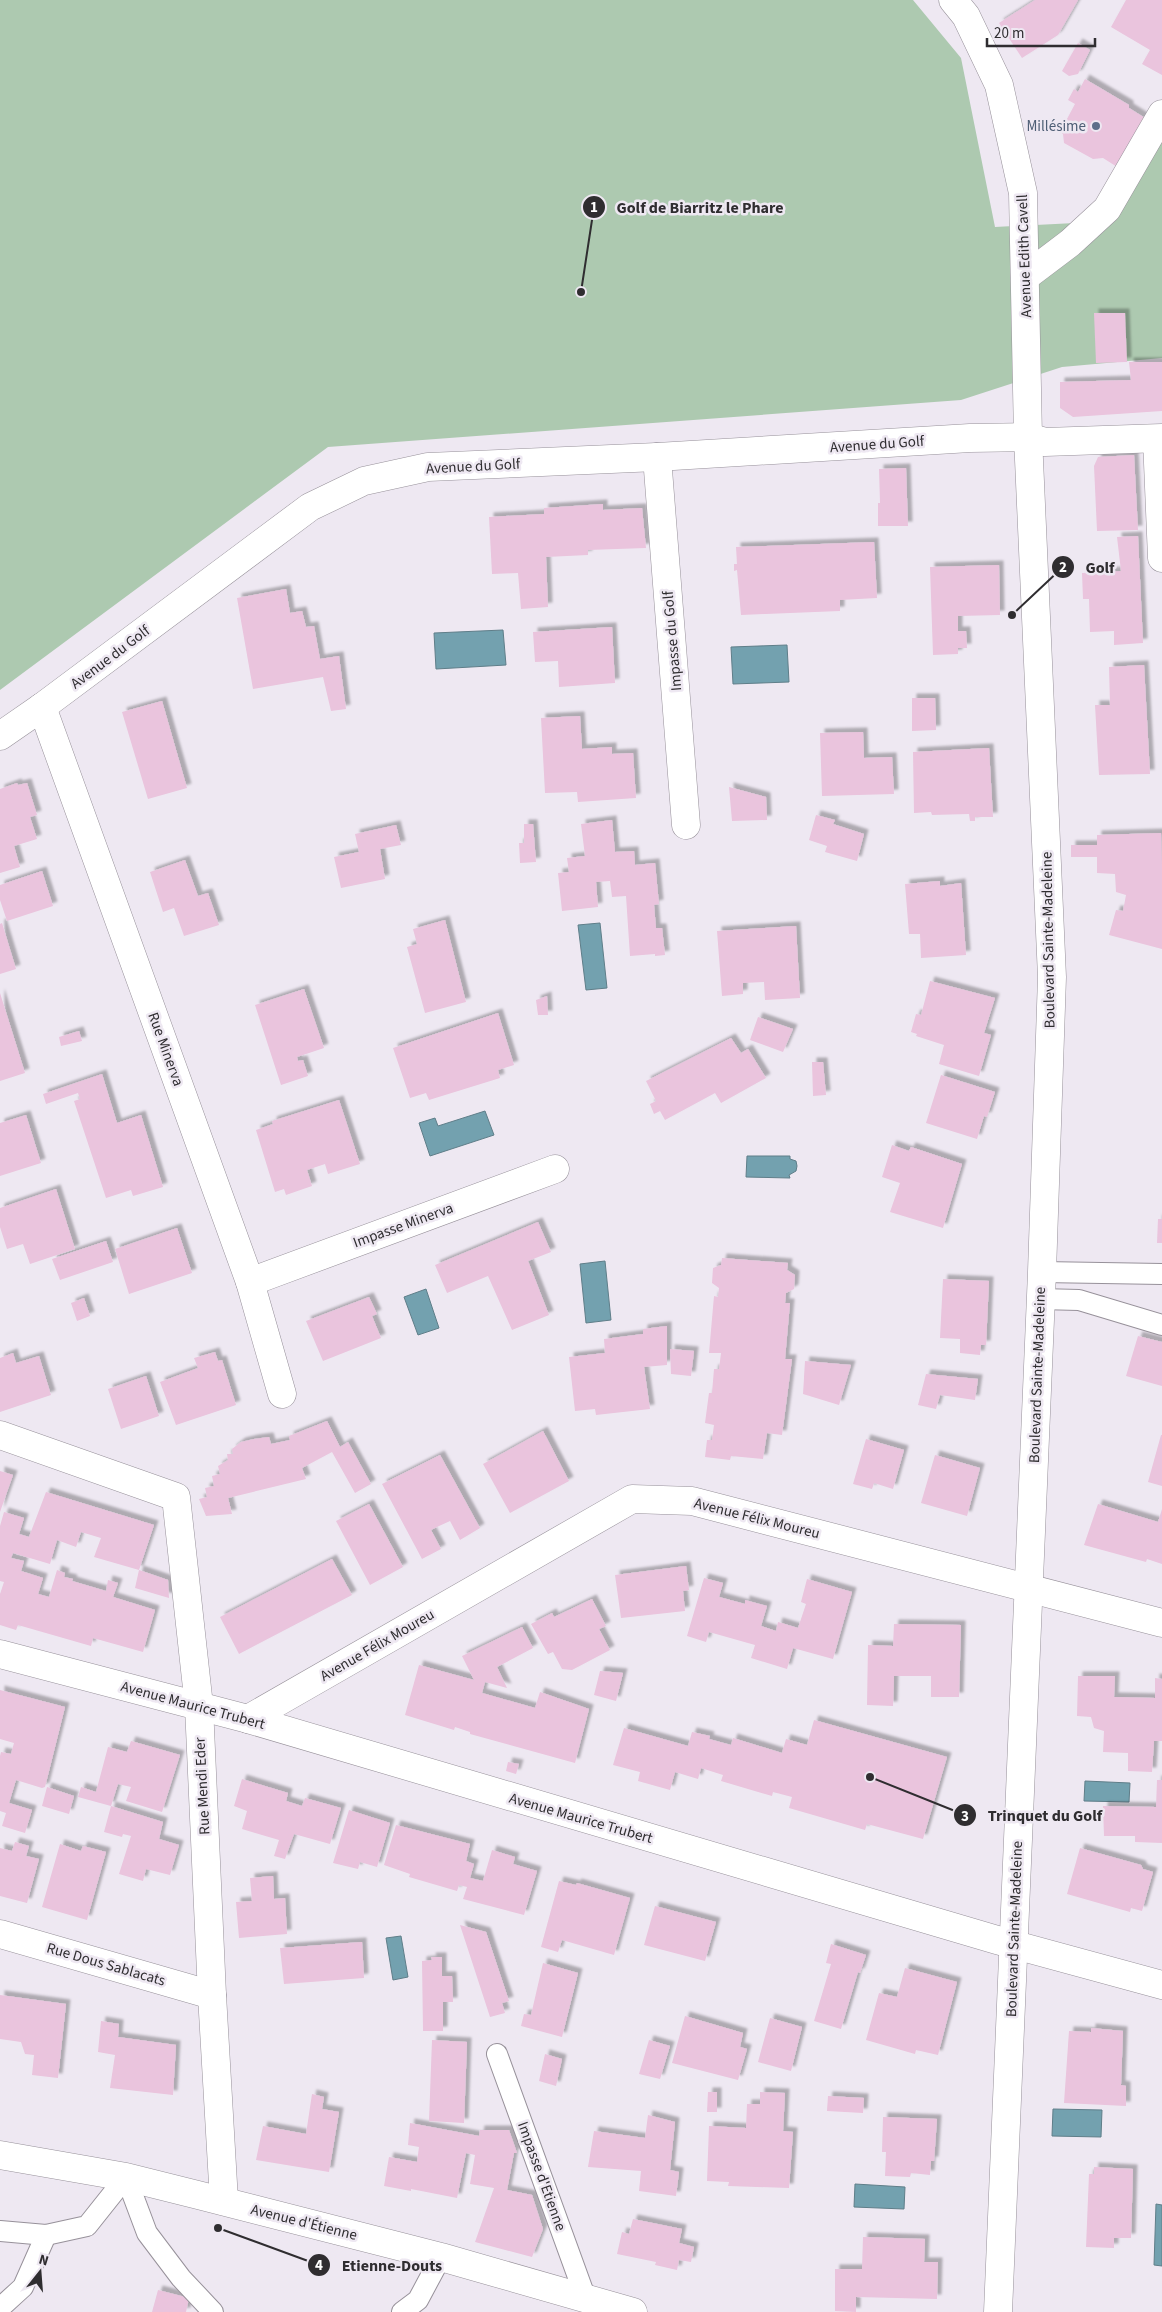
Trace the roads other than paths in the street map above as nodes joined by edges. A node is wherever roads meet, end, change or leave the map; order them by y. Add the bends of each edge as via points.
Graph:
1 (953, 0) edge
2 (1162, 114) edge
3 (1025, 277) junction
4 (1028, 437) junction
5 (1160, 439) edge
6 (657, 457) junction
7 (1162, 558) edge
8 (42, 707) junction
9 (0, 736) edge
10 (686, 825) dead end
11 (556, 1169) dead end
12 (1042, 1272) junction
13 (1162, 1274) edge
14 (250, 1282) junction
15 (1040, 1299) junction
16 (1162, 1324) edge
17 (282, 1394) dead end
18 (0, 1435) edge
19 (1029, 1587) junction
20 (1162, 1622) edge
21 (0, 1654) edge
22 (199, 1706) junction
23 (248, 1719) junction
24 (0, 1934) edge
25 (1013, 1945) junction
26 (1162, 1985) edge
27 (212, 1995) junction
28 (497, 2054) dead end
29 (0, 2155) edge
30 (126, 2177) junction
31 (224, 2201) junction
32 (0, 2231) edge
33 (46, 2235) junction
34 (441, 2257) junction
35 (586, 2299) junction
36 (0, 2308) edge
37 (213, 2312) edge
38 (402, 2312) edge
39 (633, 2312) edge
40 (998, 2312) edge

1 - 3 street, Avenue Edith Cavell via 966,16 999,86 1023,193
2 - 3 street via 1107,209 1070,243
3 - 4 street, Avenue Edith Cavell
4 - 5 street, Avenue du Golf via 1045,442
4 - 6 street, Avenue du Golf
4 - 12 street, Boulevard Sainte-Madeleine via 1052,977
5 - 7 street
6 - 8 street, Avenue du Golf via 428,467 364,481 310,507
6 - 10 street, Impasse du Golf
8 - 9 street, Avenue du Golf
8 - 14 street, Rue Minerva
11 - 14 street, Impasse Minerva
12 - 13 lane
12 - 15 street, Boulevard Sainte-Madeleine
14 - 17 street, Rue Minerva
15 - 16 lane via 1079,1300
15 - 19 street, Boulevard Sainte-Madeleine
18 - 22 street, Rue Mendi Eder via 176,1497
19 - 20 street, Avenue Félix Moureu
19 - 23 street, Avenue Félix Moureu via 692,1501 632,1500
19 - 25 street, Boulevard Sainte-Madeleine
21 - 22 street, Avenue Maurice Trubert
22 - 23 street, Avenue Maurice Trubert
22 - 27 street, Rue Mendi Eder
23 - 25 street, Avenue Maurice Trubert
24 - 27 street, Rue Dous Sablacats
25 - 26 street, Avenue Maurice Trubert
25 - 40 street, Boulevard Sainte-Madeleine
27 - 31 street, Rue Mendi Eder
28 - 35 lane, Impasse d'Etienne
29 - 30 street, Avenue d'Étienne
30 - 31 street, Avenue d'Étienne
30 - 33 lane via 87,2226
30 - 37 lane via 147,2233 181,2278
31 - 34 street, Avenue d'Étienne
32 - 33 lane
33 - 36 lane via 23,2287
34 - 35 street, Avenue d'Étienne
34 - 38 lane via 418,2300
35 - 39 street, Avenue d'Étienne

